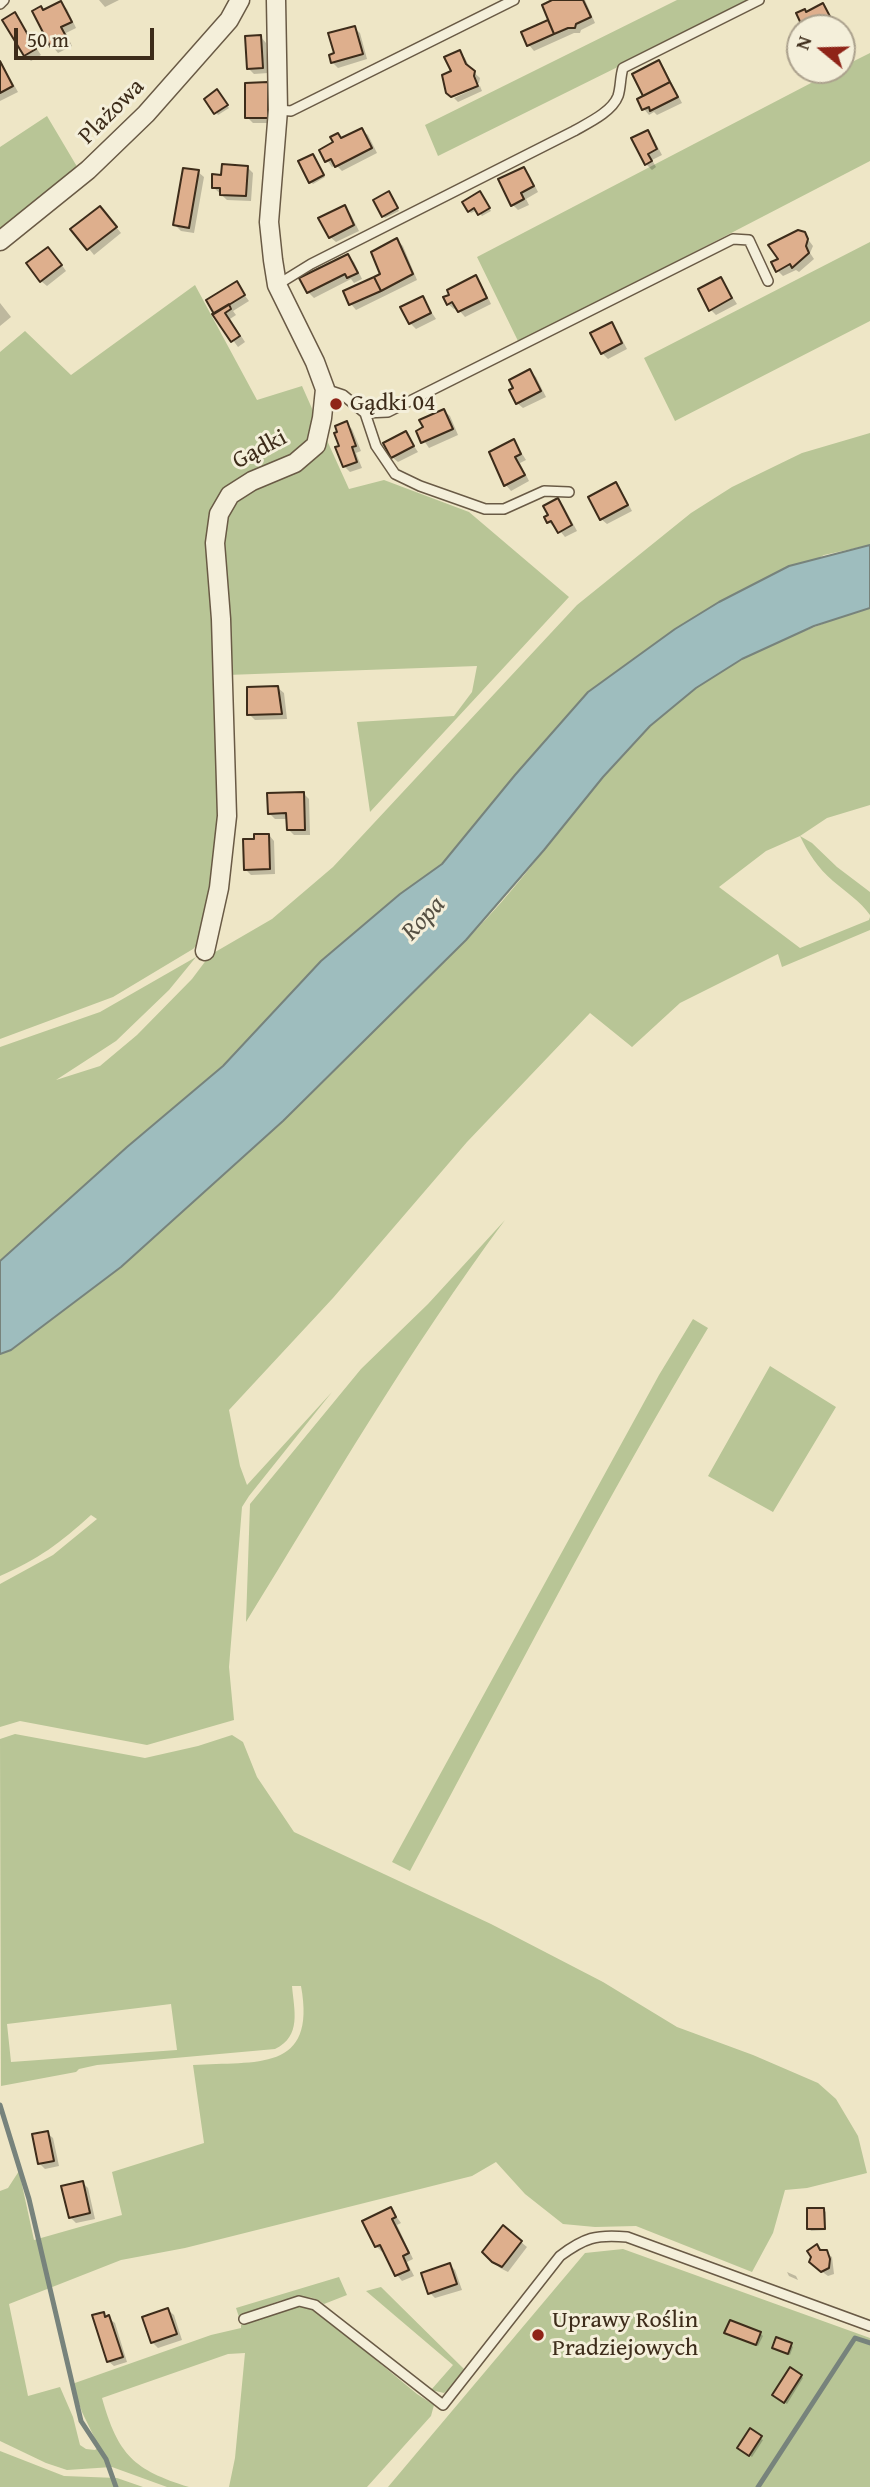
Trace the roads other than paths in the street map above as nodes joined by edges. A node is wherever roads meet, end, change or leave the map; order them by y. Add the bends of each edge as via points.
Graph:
1 (4, 0) edge
2 (240, 0) edge
3 (276, 0) edge
4 (514, 0) edge
5 (758, 0) edge
6 (0, 4) edge
7 (278, 110) junction
8 (0, 241) edge
9 (768, 281) dead end
10 (277, 285) junction
11 (325, 389) junction
12 (365, 413) junction
13 (569, 492) dead end
14 (205, 951) dead end
15 (244, 2319) dead end
16 (870, 2326) edge

1 - 6 lane
2 - 8 street, Plażowa via 229,20 137,123 88,170
3 - 7 street, Gądki
4 - 7 lane via 291,111
5 - 10 lane via 623,68 618,97 574,131
7 - 10 street, Gądki via 270,222
9 - 12 lane via 749,240 733,239 388,412
10 - 11 street, Gądki
11 - 12 lane via 343,395
11 - 14 street, Gądki via 316,445 295,463 230,495 219,514 215,543 227,816 219,888
12 - 13 lane via 376,446 396,474 420,486 485,509 504,509 544,491
15 - 16 lane via 299,2301 315,2305 443,2405 559,2256 579,2242 611,2236 626,2237

